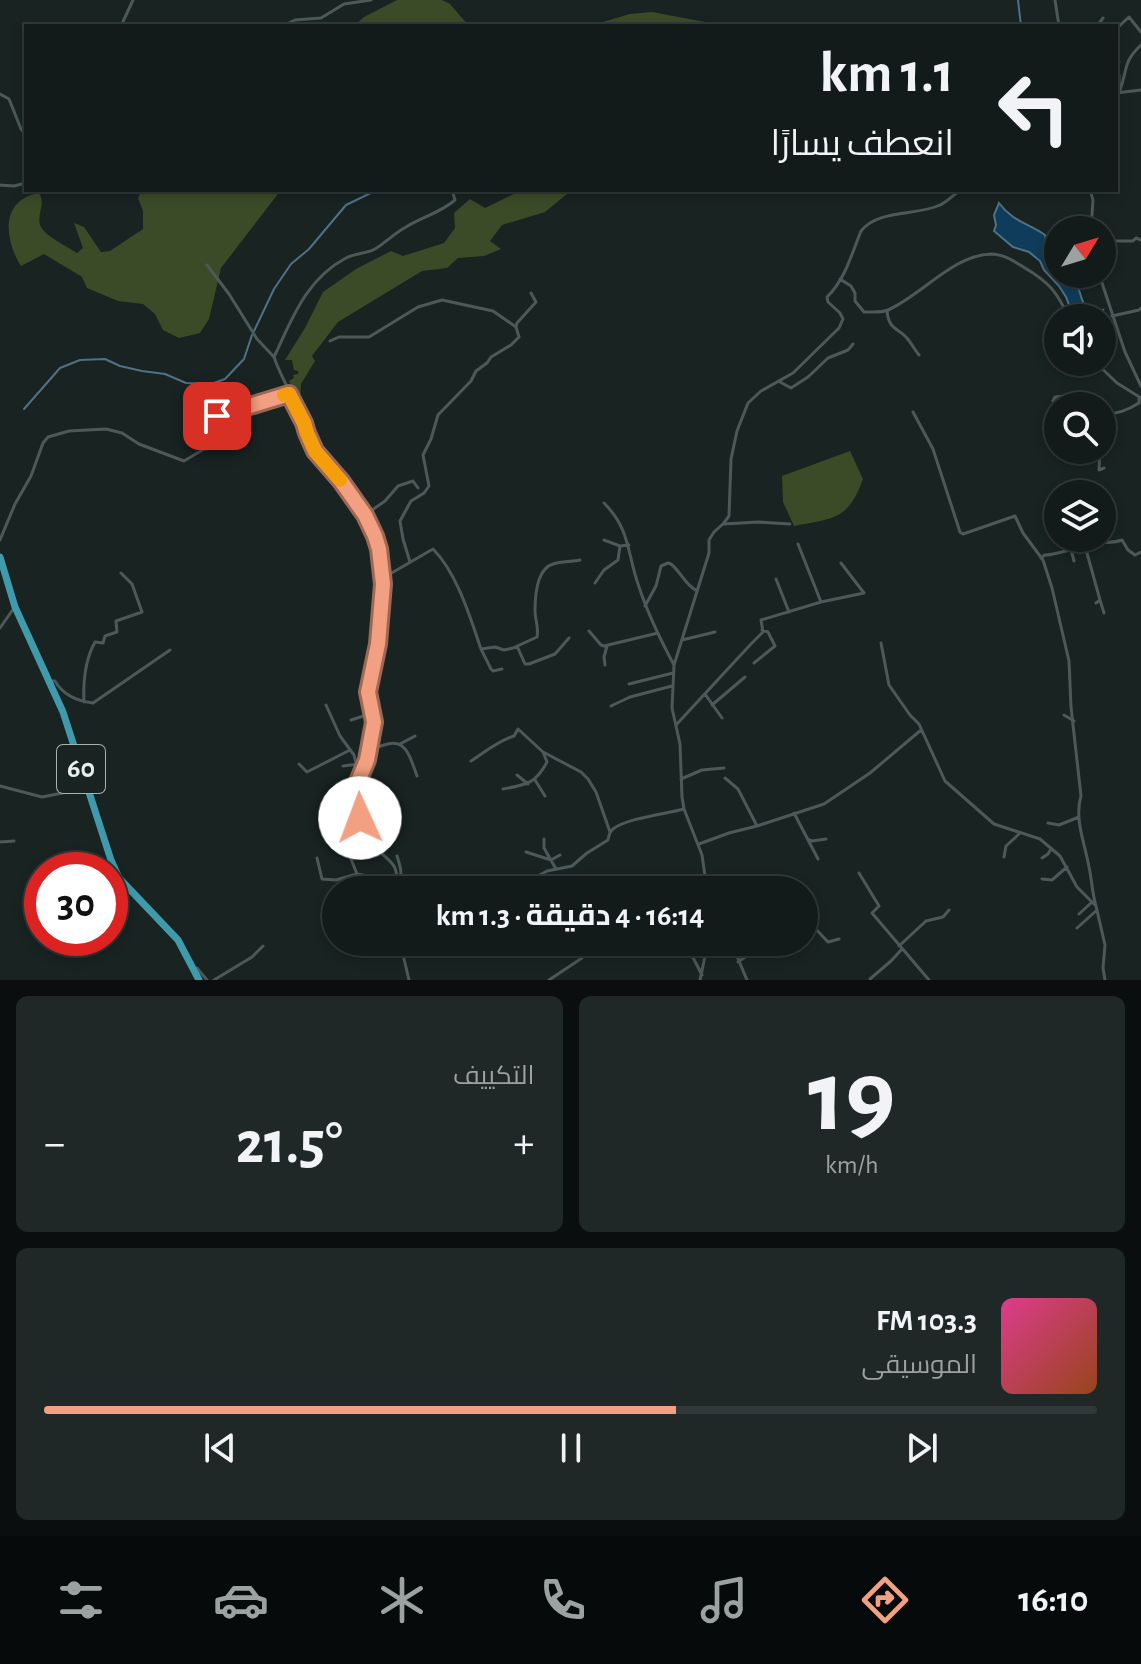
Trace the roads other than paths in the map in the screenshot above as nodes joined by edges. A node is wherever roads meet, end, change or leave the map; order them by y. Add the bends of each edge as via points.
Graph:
1 (133, 0) edge
2 (371, 0) edge
3 (1055, 0) edge
4 (1103, 18) dead end
5 (122, 24) edge
6 (286, 24) edge
7 (1059, 24) edge
8 (1098, 24) edge
9 (1118, 27) edge
10 (1141, 32) edge
11 (1141, 45) edge
12 (1119, 75) dead end
13 (1141, 90) edge
14 (1118, 93) edge
15 (0, 94) edge
16 (24, 133) edge
17 (24, 184) edge
18 (0, 185) edge
19 (453, 192) edge
20 (957, 192) edge
21 (1091, 192) edge
22 (1092, 216) edge
23 (1141, 240) edge
24 (1116, 241) edge
25 (207, 265) dead end
26 (840, 279) junction
27 (531, 293) dead end
28 (1063, 304) edge
29 (1141, 308) edge
30 (887, 311) junction
31 (1116, 315) edge
32 (516, 327) junction
33 (1116, 327) edge
34 (330, 341) dead end
35 (853, 344) dead end
36 (919, 355) dead end
37 (274, 357) junction
38 (1110, 376) edge
39 (780, 382) junction
40 (1141, 386) edge
41 (289, 394) junction
42 (1140, 398) edge
43 (913, 412) dead end
44 (1116, 413) edge
45 (1098, 464) edge
46 (1104, 468) dead end
47 (418, 488) dead end
48 (604, 503) dead end
49 (365, 515) junction
50 (724, 524) junction
51 (790, 524) dead end
52 (0, 540) edge
53 (604, 540) dead end
54 (1116, 542) edge
55 (798, 544) dead end
56 (629, 545) junction
57 (620, 546) junction
58 (1063, 552) edge
59 (1072, 552) edge
60 (1086, 552) edge
61 (1141, 552) edge
62 (0, 557) edge
63 (1041, 558) junction
64 (580, 560) dead end
65 (1074, 561) dead end
66 (410, 562) junction
67 (841, 563) dead end
68 (2, 572) edge
69 (121, 573) dead end
70 (383, 578) junction
71 (776, 579) dead end
72 (595, 583) dead end
73 (697, 591) junction
74 (821, 602) junction
75 (645, 606) junction
76 (15, 607) junction
77 (789, 612) junction
78 (1104, 613) dead end
79 (0, 628) edge
80 (762, 630) junction
81 (589, 631) dead end
82 (715, 632) dead end
83 (658, 633) junction
84 (569, 638) dead end
85 (682, 640) junction
86 (881, 643) dead end
87 (607, 645) junction
88 (517, 646) junction
89 (481, 649) junction
90 (170, 650) dead end
91 (754, 663) dead end
92 (605, 665) dead end
93 (674, 665) junction
94 (502, 669) dead end
95 (673, 673) junction
96 (745, 677) dead end
97 (48, 681) junction
98 (629, 684) dead end
99 (672, 686) junction
100 (705, 694) junction
101 (84, 702) junction
102 (326, 705) dead end
103 (712, 705) junction
104 (611, 706) dead end
105 (373, 713) junction
106 (1064, 715) dead end
107 (722, 718) dead end
108 (351, 720) dead end
109 (1074, 721) junction
110 (676, 725) junction
111 (921, 730) junction
112 (415, 736) dead end
113 (400, 744) junction
114 (350, 750) junction
115 (369, 751) junction
116 (543, 752) junction
117 (471, 761) dead end
118 (357, 763) junction
119 (366, 763) junction
120 (299, 764) dead end
121 (343, 766) dead end
122 (724, 768) dead end
123 (517, 775) dead end
124 (359, 776) junction
125 (417, 776) dead end
126 (725, 778) dead end
127 (681, 779) junction
128 (535, 780) junction
129 (528, 784) junction
130 (0, 786) edge
131 (88, 788) junction
132 (503, 789) dead end
133 (545, 796) dead end
134 (684, 809) junction
135 (794, 813) junction
136 (1079, 817) junction
137 (1048, 823) dead end
138 (757, 826) junction
139 (610, 832) junction
140 (1019, 834) junction
141 (544, 839) dead end
142 (808, 839) junction
143 (826, 839) dead end
144 (14, 841) dead end
145 (0, 842) edge
146 (699, 844) junction
147 (347, 849) dead end
148 (1051, 849) junction
149 (526, 852) dead end
150 (560, 855) dead end
151 (397, 856) dead end
152 (1004, 857) dead end
153 (317, 858) dead end
154 (1042, 858) dead end
155 (818, 859) dead end
156 (551, 860) junction
157 (1067, 867) junction
158 (556, 869) junction
159 (859, 873) dead end
160 (357, 874) junction
161 (365, 876) edge
162 (396, 876) edge
163 (401, 876) edge
164 (538, 876) edge
165 (706, 876) edge
166 (1042, 879) dead end
167 (1095, 906) junction
168 (949, 910) dead end
169 (1079, 914) dead end
170 (1077, 928) dead end
171 (818, 931) edge
172 (839, 939) dead end
173 (263, 946) dead end
174 (900, 948) junction
175 (403, 956) edge
176 (583, 956) edge
177 (691, 956) edge
178 (705, 956) edge
179 (736, 956) edge
180 (747, 956) edge
181 (738, 962) junction
182 (701, 978) edge
183 (870, 979) edge
184 (200, 980) edge
185 (214, 980) edge
186 (409, 980) edge
187 (549, 980) edge
188 (747, 980) edge
189 (929, 980) edge
190 (1105, 980) edge

1 - 5 street
2 - 6 street
3 - 7 street
4 - 8 street
9 - 10 street via 1129,17
11 - 14 street via 1127,61
12 - 14 street
13 - 14 street
15 - 16 street via 9,99
17 - 18 street
19 - 37 street via 455,200 447,207 371,251 344,259 317,279 299,303
20 - 26 street via 939,206 887,215 866,225
21 - 22 street
23 - 24 street
25 - 37 street
26 - 30 street via 851,286 864,312
26 - 39 street via 827,297 843,319 839,328
27 - 32 street via 536,302
28 - 30 street via 1043,278 992,254 968,259
29 - 31 street
30 - 36 street via 895,331 905,335
32 - 34 street via 493,311 442,300 418,307 369,337
32 - 66 street via 519,337 476,371 436,419 423,455 429,486 411,501 400,521
33 - 40 street
35 - 39 street via 791,388
37 - 41 street
38 - 42 street
39 - 50 street via 748,403 731,459 729,516
41 - 49 street via 315,451
41 - 52 street via 212,418 217,448 184,461 106,429 48,437
42 - 44 street via 1129,410
43 - 63 street via 933,449 960,532 1015,516
45 - 46 street via 1099,470
47 - 49 street via 413,481 398,486
48 - 56 street
49 - 70 street
50 - 51 street
50 - 73 street via 709,540
53 - 57 street
54 - 61 street via 1122,540 1132,554
55 - 74 street
56 - 57 street
56 - 75 street
57 - 72 street via 618,560
58 - 63 street
59 - 65 street
60 - 78 street
62 - 68 main road, 60
63 - 109 street via 1069,661
64 - 88 street via 552,564 542,572 535,610 537,637
66 - 70 street
66 - 89 street via 430,550 437,552 466,606
67 - 74 street via 864,593
68 - 76 main road, 60
69 - 101 street via 132,584 142,612 116,621 117,632 105,636 103,643 95,642
70 - 105 street via 368,692
71 - 77 street
73 - 75 street via 665,564
73 - 85 street
74 - 77 street
75 - 83 street
76 - 79 street
76 - 97 main road, 60
77 - 80 street via 761,620
80 - 91 street via 775,646
80 - 100 street
81 - 87 street
82 - 85 street
83 - 87 street
83 - 93 street
84 - 88 street via 555,654 529,664
85 - 93 street
86 - 111 street via 889,685
87 - 92 street
88 - 89 street
89 - 94 street via 493,671
90 - 101 street via 93,703
93 - 95 street
95 - 98 street
95 - 99 street
96 - 103 street
97 - 101 street
97 - 131 main road, 60
99 - 104 street
99 - 110 street
100 - 103 street
100 - 110 street
102 - 114 street
103 - 107 street
105 - 108 street
105 - 115 street
106 - 109 street
109 - 136 street
110 - 127 street
111 - 135 street via 824,804
111 - 140 street via 945,781 988,820
112 - 113 street
113 - 115 street via 390,742
113 - 125 street
114 - 118 street
114 - 120 street via 307,772
115 - 119 street
116 - 117 street via 517,729 514,736
116 - 128 street via 547,762
116 - 139 street via 588,779
118 - 119 street
118 - 121 street
118 - 124 street
119 - 124 street
122 - 127 street
123 - 129 street
124 - 162 street via 360,818
126 - 138 street via 738,789
127 - 134 street
128 - 129 street
128 - 133 street
129 - 132 street
130 - 131 street via 42,797
131 - 184 main road, 60 via 119,878 178,940
134 - 139 street via 633,820
134 - 146 street
135 - 138 street
135 - 142 street
136 - 137 street via 1059,825
136 - 167 street
138 - 146 street
139 - 158 street via 608,840 572,866
140 - 148 street via 1040,839
140 - 152 street via 1006,846
141 - 156 street
142 - 143 street
142 - 155 street
144 - 145 street
146 - 165 street
147 - 160 street
148 - 154 street
148 - 157 street
149 - 156 street
150 - 156 street
151 - 163 street
153 - 160 street via 322,879
156 - 158 street
157 - 166 street via 1052,880
157 - 167 street
158 - 164 street
159 - 174 street via 879,906 872,913
160 - 161 street
167 - 169 street
167 - 170 street
167 - 190 street via 1105,945
168 - 174 street via 926,921
171 - 172 street via 828,942
173 - 185 street
174 - 183 street
174 - 189 street
175 - 186 street
176 - 187 street
177 - 182 street
178 - 182 street
179 - 181 street
180 - 181 street
181 - 188 street

